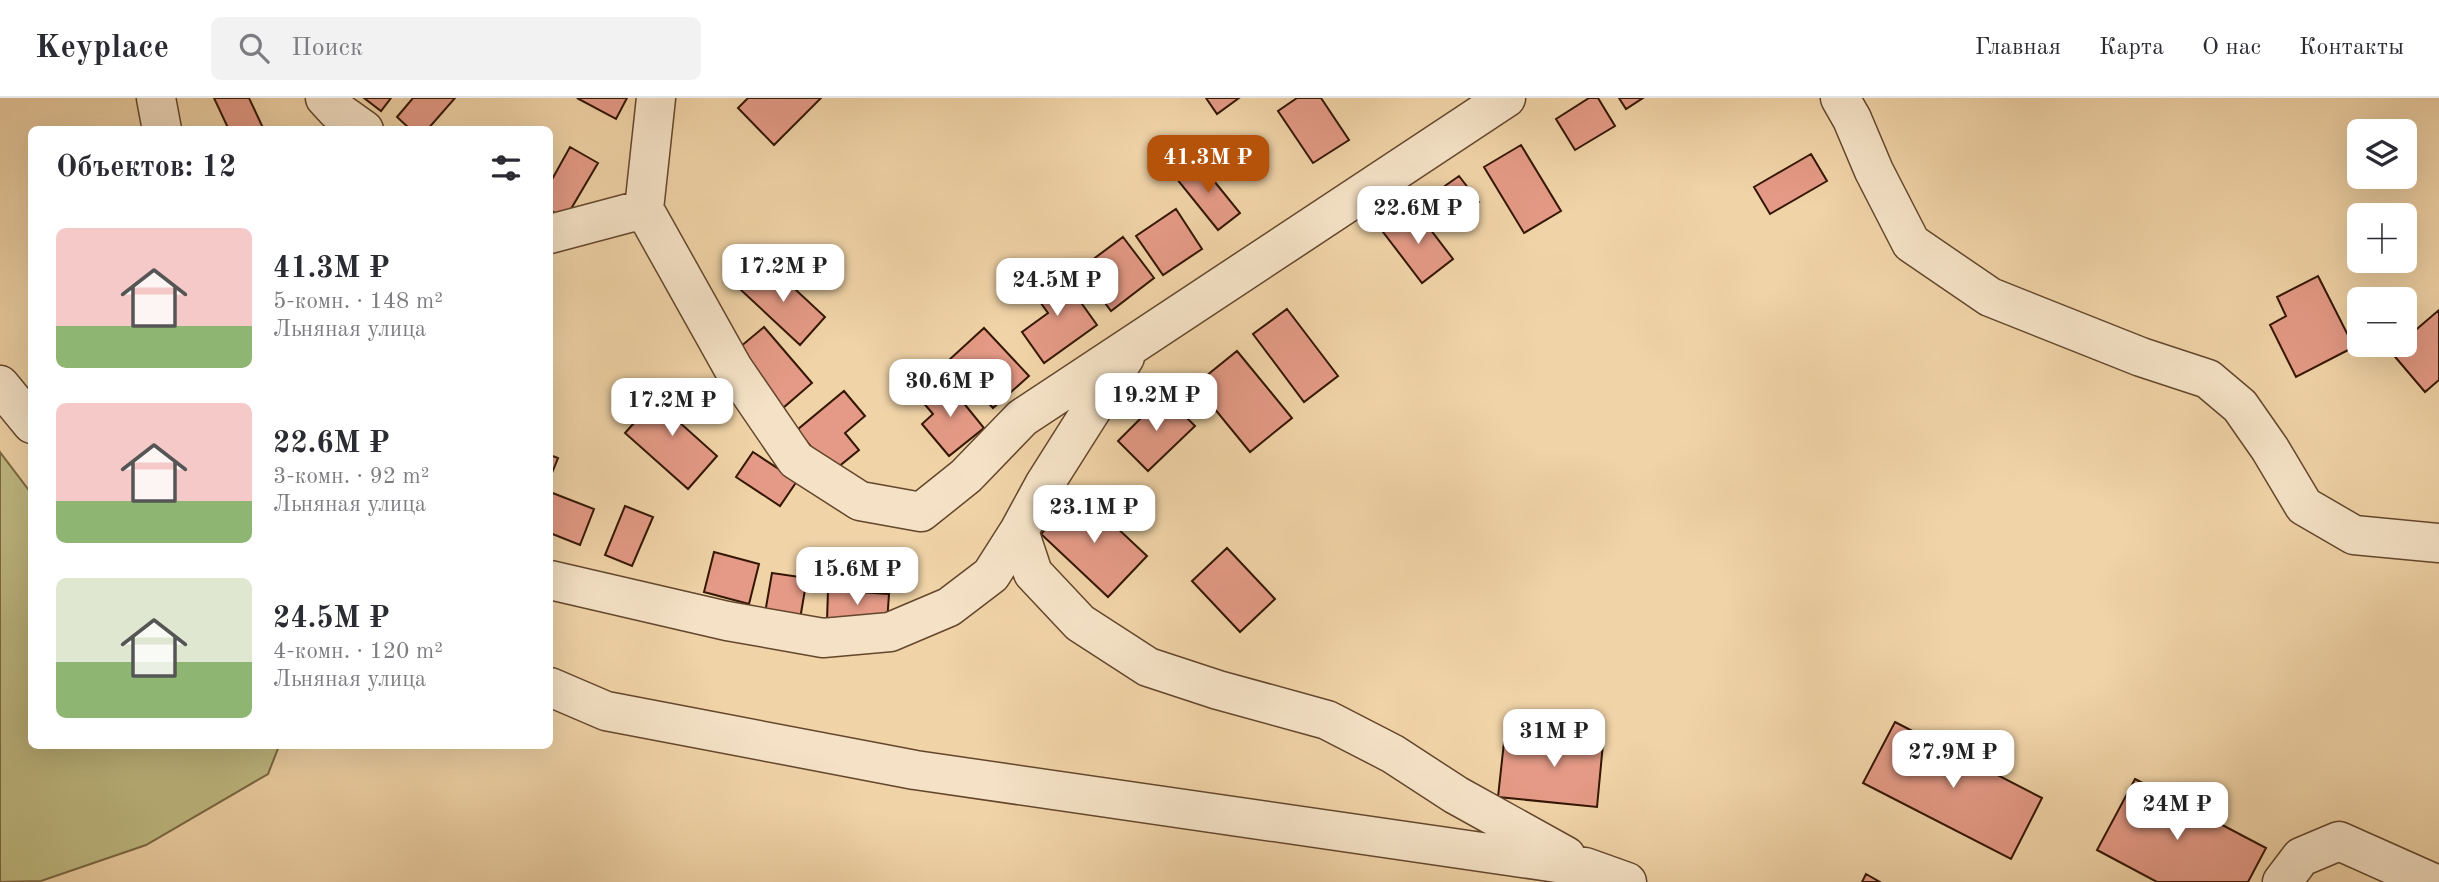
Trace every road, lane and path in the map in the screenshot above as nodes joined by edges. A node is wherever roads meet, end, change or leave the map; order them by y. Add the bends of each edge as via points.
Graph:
1 (156, 98) edge
2 (325, 98) edge
3 (656, 98) edge
4 (1506, 98) edge
5 (1840, 98) edge
6 (161, 126) edge
7 (358, 126) edge
8 (645, 209) junction
9 (553, 233) edge
10 (1134, 343) junction
11 (0, 385) edge
12 (28, 419) edge
13 (1019, 531) junction
14 (2439, 543) edge
15 (553, 581) edge
16 (553, 688) edge
17 (1585, 867) junction
18 (1627, 882) edge
19 (2281, 882) edge
20 (2431, 882) edge

1 - 6 street
2 - 7 street
3 - 8 street
4 - 10 street
5 - 14 street via 1911,243 1990,298 2208,379 2239,406 2304,506 2354,535
8 - 9 street
8 - 10 street via 733,368 796,460 860,501 921,512 966,476 1022,418
10 - 13 street
11 - 12 street
13 - 15 street via 991,575 949,607 890,632 823,638
13 - 17 street via 1033,573 1080,622 1148,667 1328,720
16 - 17 street via 606,710 915,770
17 - 18 street
19 - 20 street via 2301,857 2339,841

